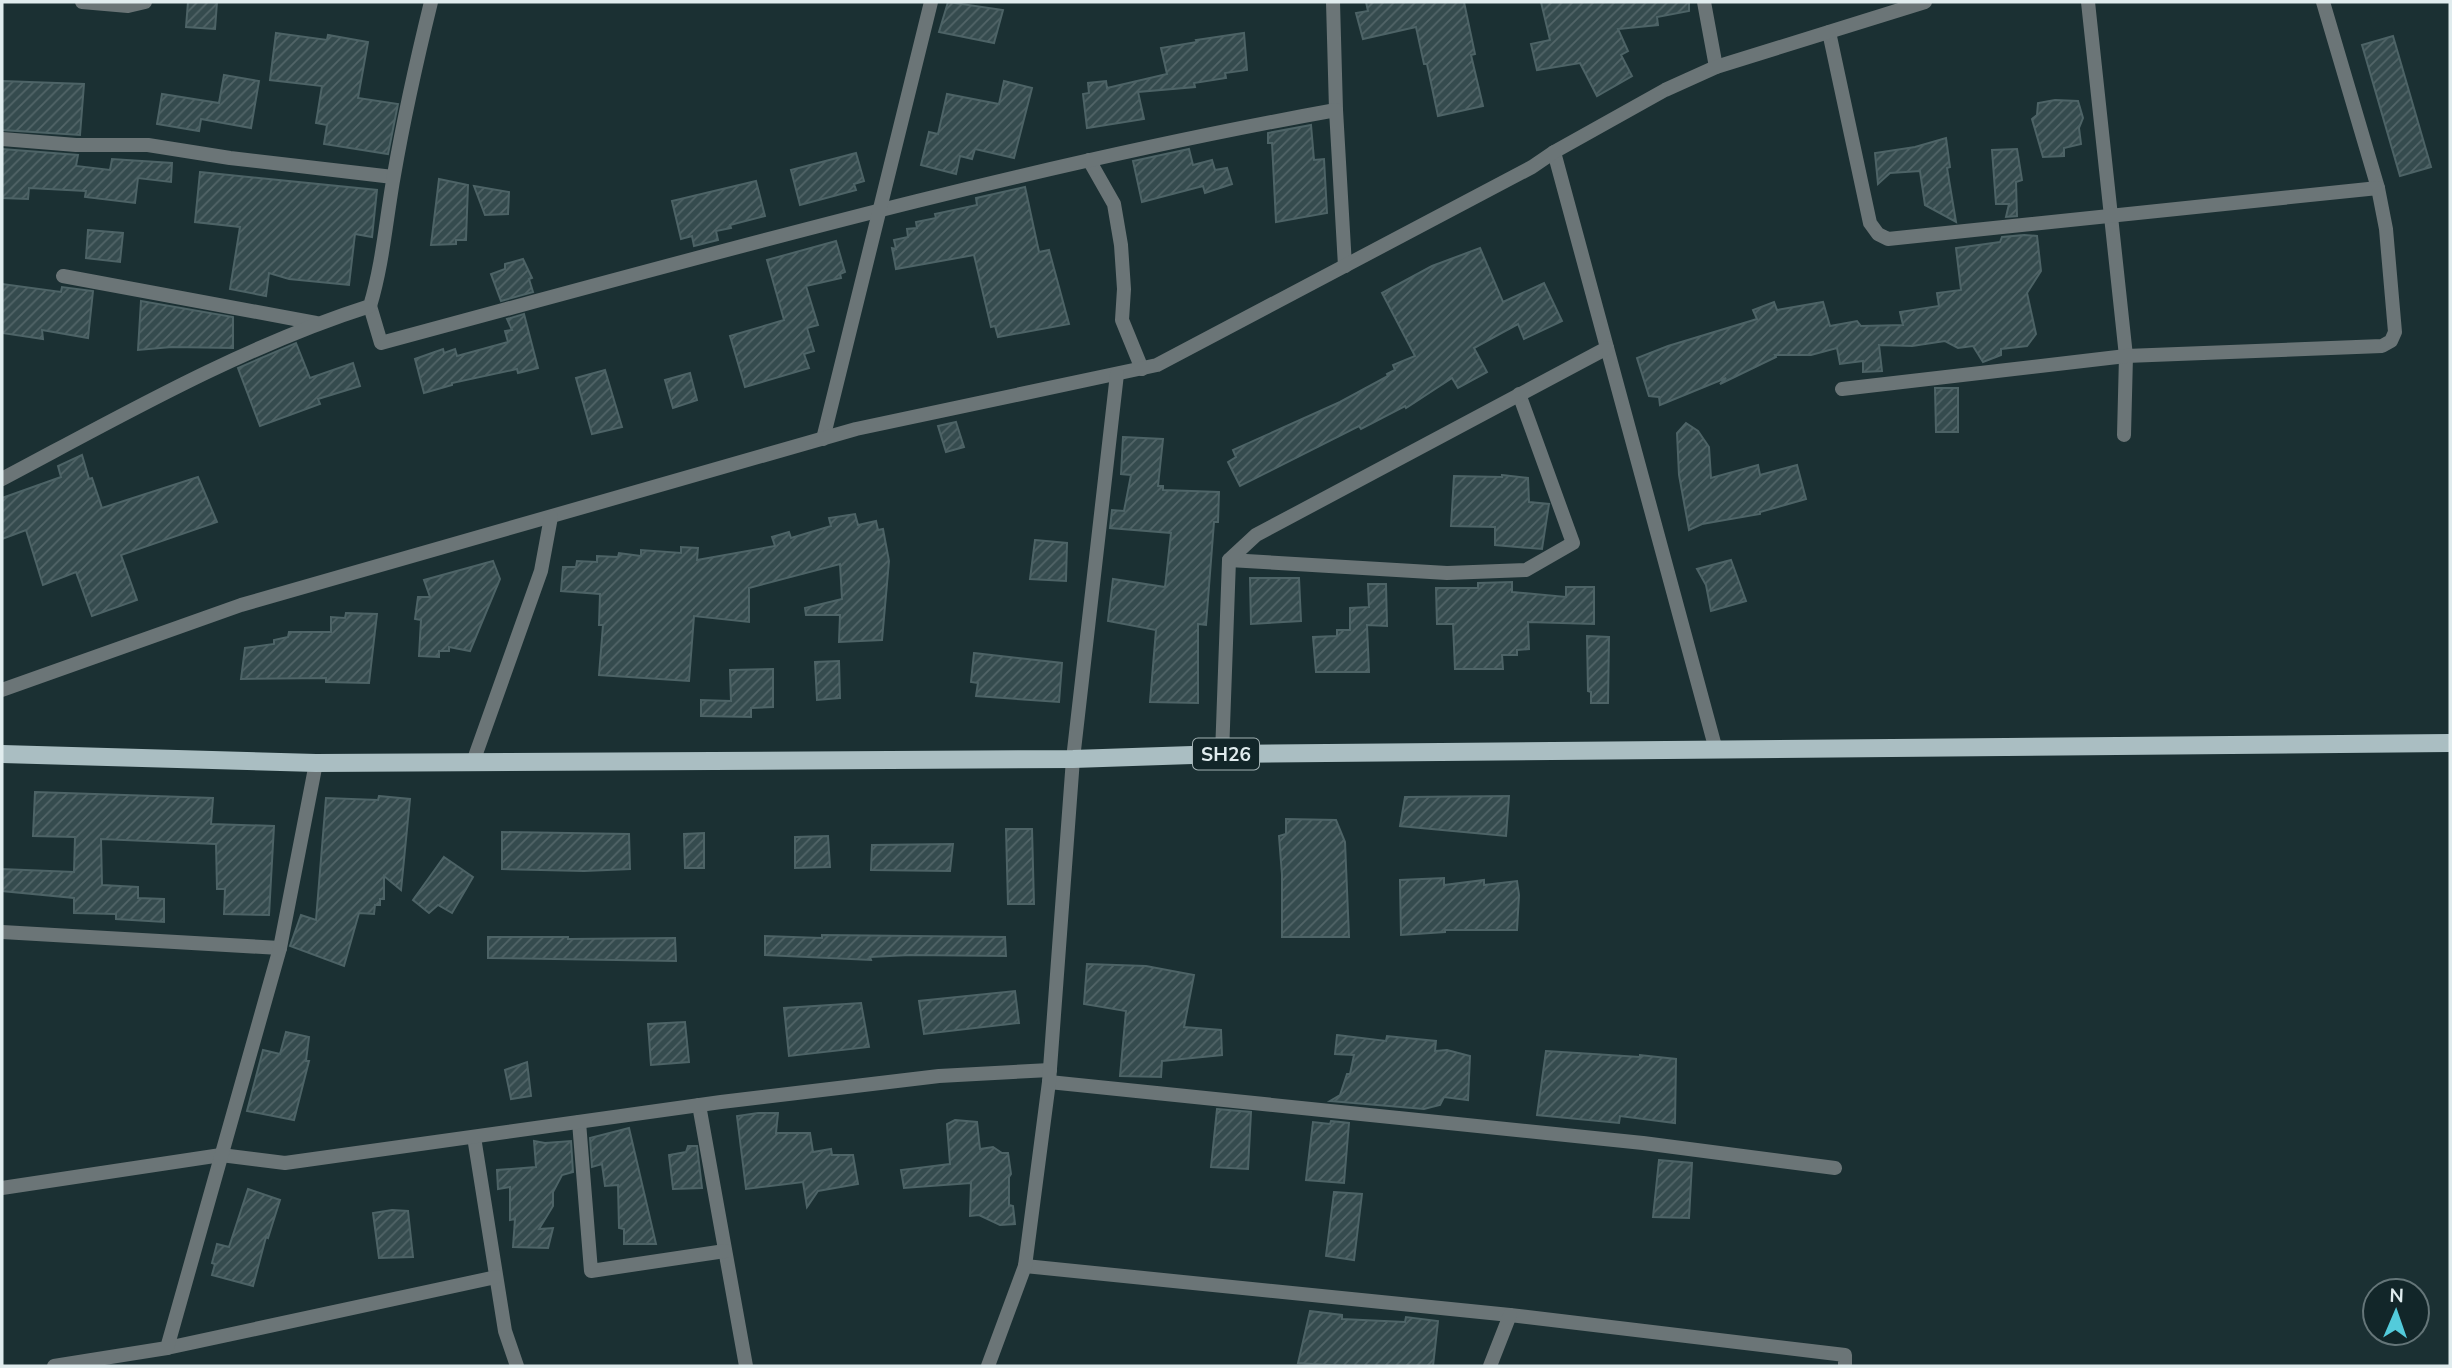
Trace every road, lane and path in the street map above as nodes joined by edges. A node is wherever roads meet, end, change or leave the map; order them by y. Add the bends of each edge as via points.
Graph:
1 (82, 2) edge
2 (145, 2) edge
3 (431, 2) edge
4 (930, 2) edge
5 (1333, 2) edge
6 (1704, 2) edge
7 (1926, 2) edge
8 (2088, 2) edge
9 (2322, 2) edge
10 (1829, 32) junction
11 (1716, 67) junction
12 (1336, 110) junction
13 (2, 139) edge
14 (1554, 152) junction
15 (1089, 160) junction
16 (393, 177) junction
17 (2378, 188) junction
18 (879, 209) junction
19 (2109, 216) junction
20 (1345, 266) junction
21 (63, 275) dead end
22 (370, 306) junction
23 (316, 323) junction
24 (1607, 348) junction
25 (2126, 356) junction
26 (1142, 369) junction
27 (1116, 374) junction
28 (1842, 389) dead end
29 (1519, 394) junction
30 (2124, 435) dead end
31 (823, 439) junction
32 (2, 478) edge
33 (551, 517) junction
34 (1229, 559) junction
35 (2, 690) edge
36 (2450, 743) edge
37 (1716, 750) junction
38 (2, 754) edge
39 (1222, 754) junction
40 (1073, 759) junction
41 (473, 762) junction
42 (316, 763) junction
43 (2, 932) edge
44 (280, 948) junction
45 (1049, 1076) junction
46 (699, 1105) junction
47 (579, 1122) junction
48 (474, 1137) junction
49 (221, 1155) junction
50 (1835, 1168) dead end
51 (2, 1188) edge
52 (725, 1251) junction
53 (1025, 1266) junction
54 (496, 1277) junction
55 (1510, 1315) junction
56 (167, 1348) junction
57 (54, 1366) edge
58 (517, 1366) edge
59 (746, 1366) edge
60 (988, 1366) edge
61 (1490, 1366) edge
62 (1845, 1366) edge

1 - 2 street via 128,6
3 - 16 street
4 - 18 street
5 - 12 street
6 - 11 street
7 - 10 street
8 - 19 street
9 - 17 street
10 - 11 street
10 - 19 street via 1870,223 1878,234 1888,239
11 - 14 street
12 - 15 street
12 - 20 street
13 - 16 street via 148,145
14 - 20 street
14 - 24 street
15 - 18 street
15 - 26 street via 1114,204 1121,245 1122,320
16 - 22 street
17 - 19 street
17 - 25 street via 2395,332 2391,341 2382,346
18 - 22 street via 381,343
18 - 31 street
19 - 25 street
20 - 26 street
21 - 23 street
22 - 23 street
23 - 32 street via 157,397
24 - 29 street
24 - 37 street
25 - 28 street
25 - 30 street
26 - 27 street
27 - 31 street
27 - 40 street
29 - 34 street via 1256,535
29 - 34 street via 1573,543 1526,570 1447,573
31 - 33 street
33 - 35 street via 241,605
33 - 41 street via 541,571
34 - 39 street
36 - 37 main road, SH26
37 - 39 main road, SH26
38 - 42 main road, SH26
39 - 40 main road, SH26
40 - 41 main road, SH26
40 - 45 street
41 - 42 main road, SH26
42 - 44 street
43 - 44 street
44 - 49 street
45 - 46 street via 939,1076
45 - 50 street
45 - 53 street
46 - 47 street
46 - 52 street
47 - 48 street
47 - 52 street via 591,1271
48 - 49 street via 285,1163
48 - 54 street
49 - 51 street
49 - 56 street
52 - 59 street
53 - 55 street
53 - 60 street
54 - 56 street
54 - 58 street via 505,1331
55 - 61 street
55 - 62 street via 1845,1355
56 - 57 street

